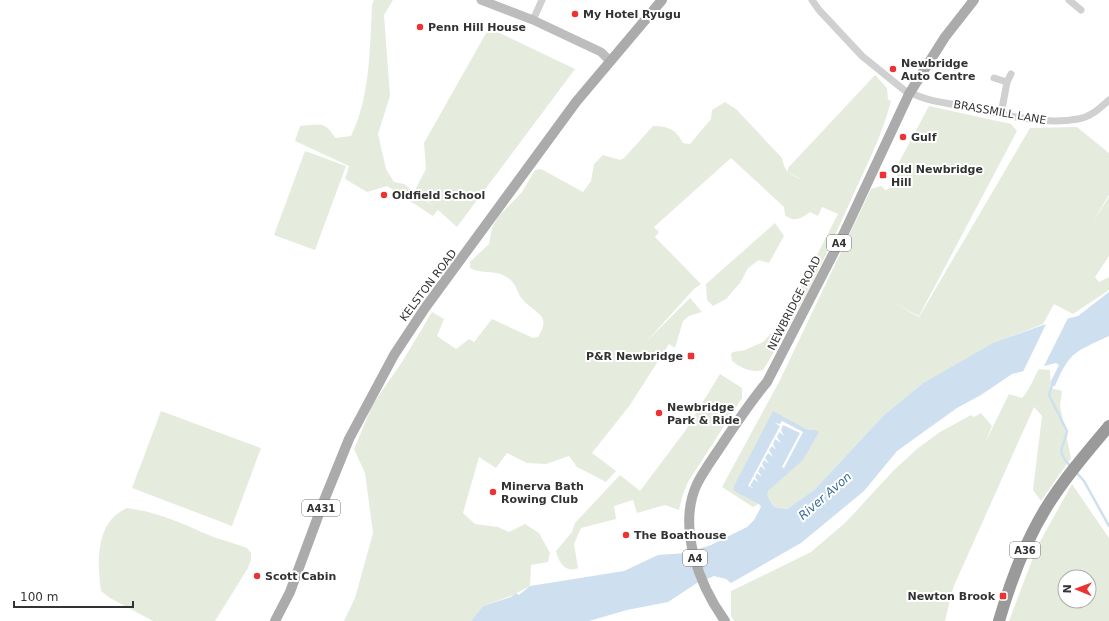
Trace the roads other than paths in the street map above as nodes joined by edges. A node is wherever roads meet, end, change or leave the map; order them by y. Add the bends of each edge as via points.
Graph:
1 (481, 0) edge
2 (542, 0) edge
3 (662, 0) edge
4 (812, 0) edge
5 (974, 0) edge
6 (1070, 0) edge
7 (1081, 10) dead end
8 (533, 20) junction
9 (610, 60) junction
10 (1011, 74) dead end
11 (994, 78) dead end
12 (1007, 82) junction
13 (909, 93) junction
14 (1109, 100) edge
15 (1001, 114) junction
16 (1109, 426) edge
17 (275, 621) edge
18 (725, 621) edge
19 (999, 621) edge

1 - 8 street
2 - 8 street
3 - 9 main road, KELSTON ROAD / A431
4 - 13 street via 862,56
5 - 13 main road, NEWBRIDGE ROAD / A4 via 945,37
6 - 7 street
8 - 9 street via 601,52
9 - 17 main road, KELSTON ROAD / A431 via 576,102 425,308 394,355 349,439 293,586
10 - 12 street
11 - 12 street
12 - 15 street
13 - 15 street, BRASSMILL LANE
13 - 18 main road, NEWBRIDGE ROAD / A4 via 853,214 767,382 749,403 697,485 689,514 690,539 704,586
14 - 15 street, BRASSMILL LANE via 1087,117 1070,120 1046,120
16 - 19 highway, A36 via 1081,458 1046,508 1027,546

